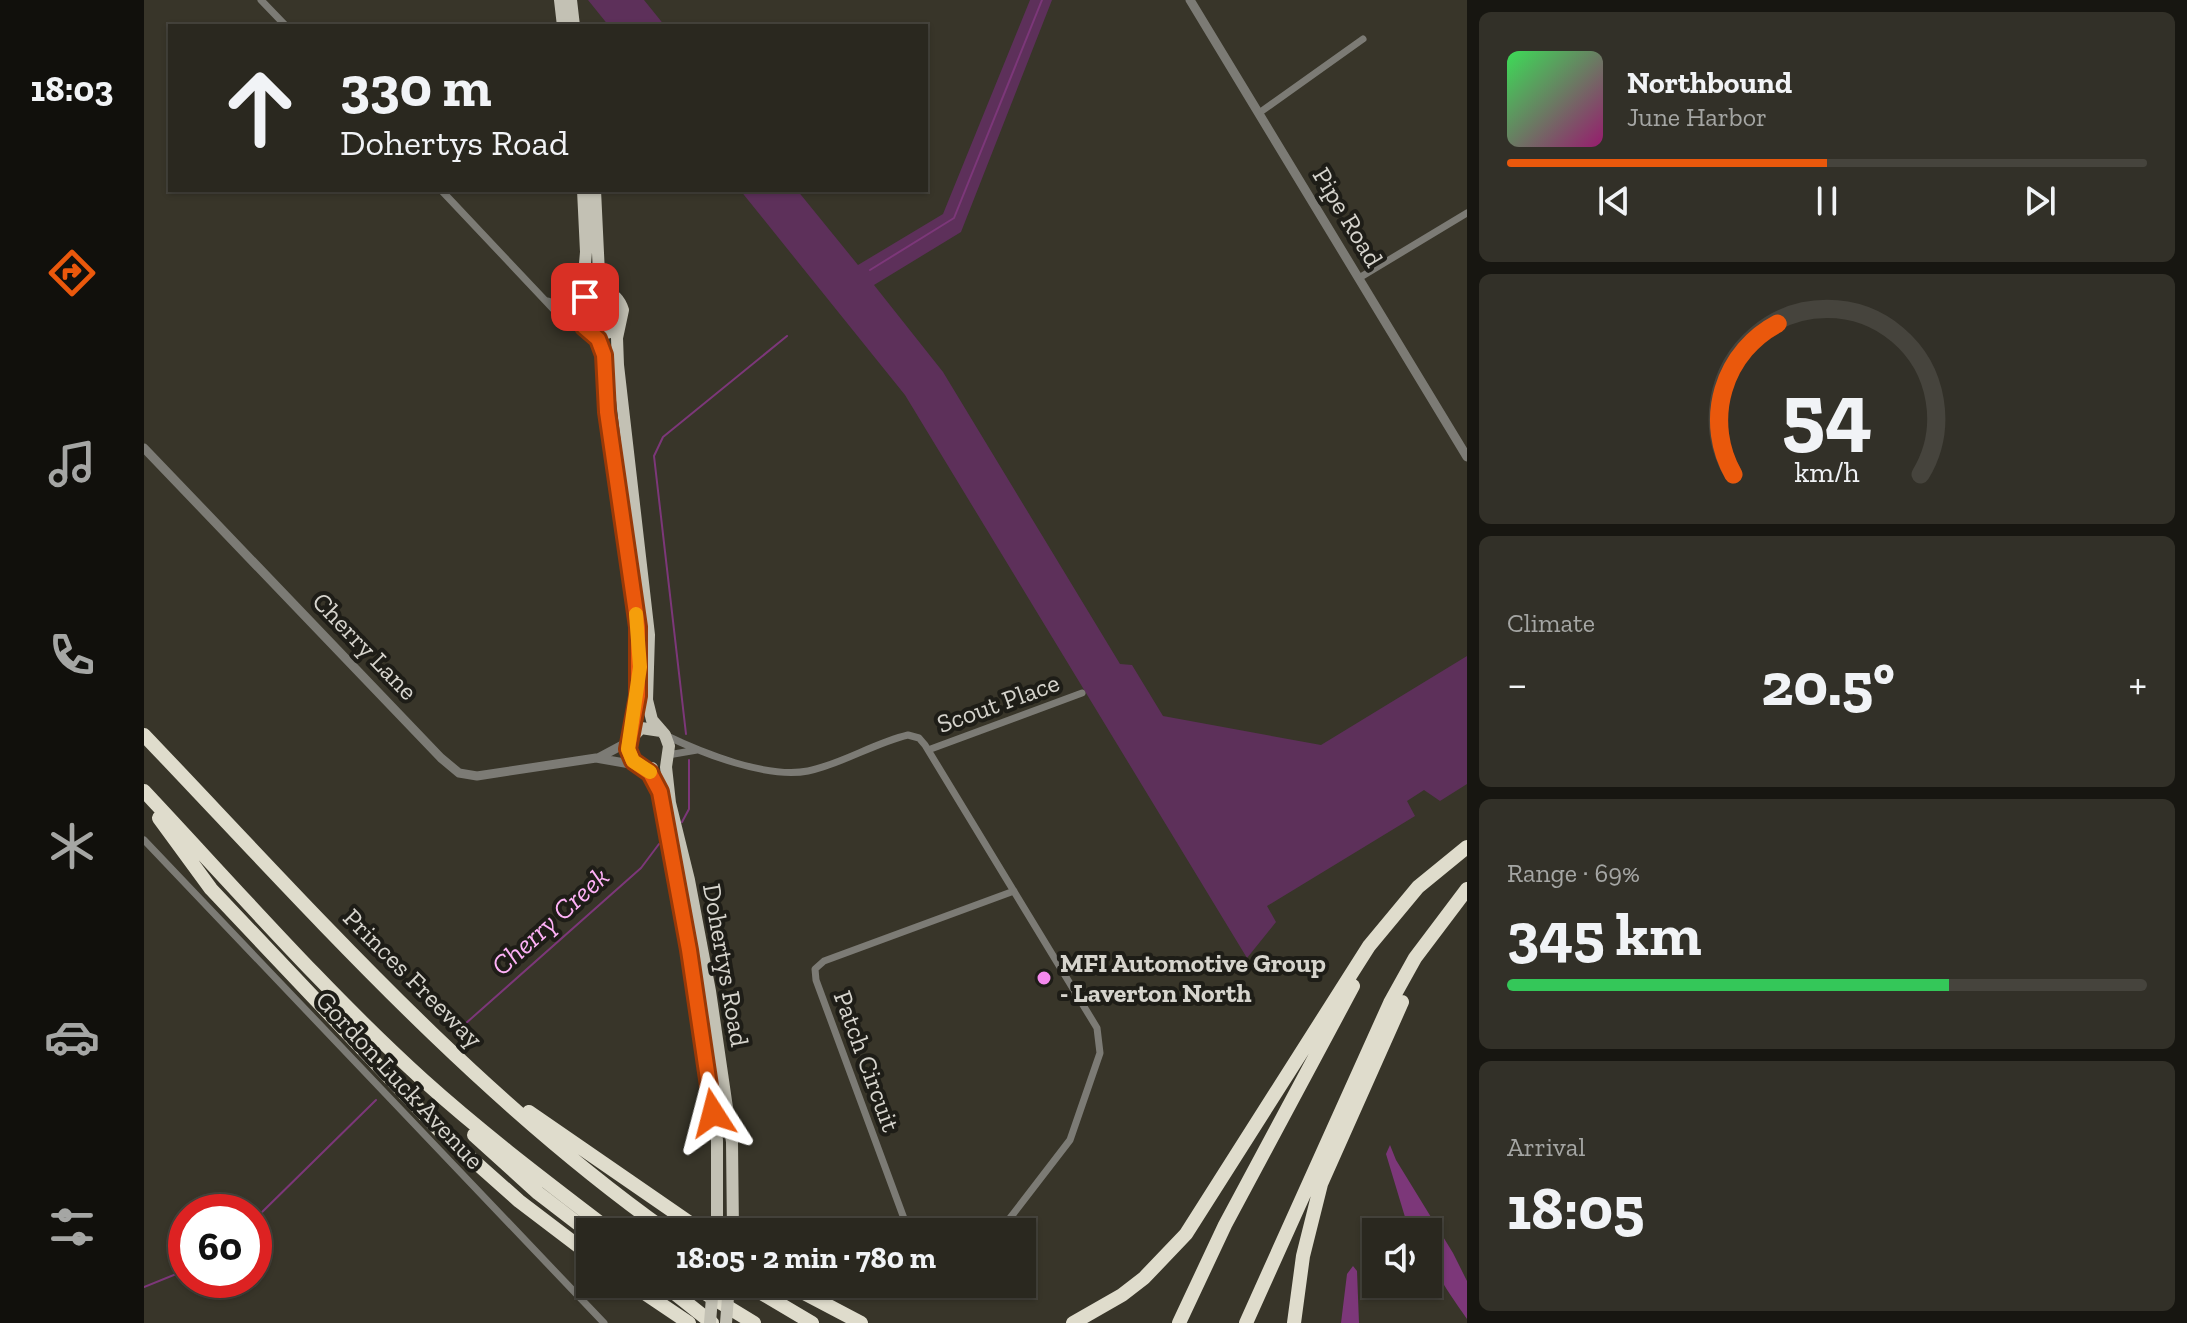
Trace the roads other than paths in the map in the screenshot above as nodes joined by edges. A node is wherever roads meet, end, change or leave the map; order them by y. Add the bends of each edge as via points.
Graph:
1 (261, 0) edge
2 (560, 0) edge
3 (571, 0) edge
4 (1190, 0) edge
5 (284, 24) edge
6 (563, 24) edge
7 (574, 24) edge
8 (1363, 39) dead end
9 (1259, 113) junction
10 (443, 192) edge
11 (583, 192) edge
12 (595, 192) edge
13 (1467, 213) edge
14 (1359, 278) junction
15 (608, 292) junction
16 (546, 300) junction
17 (580, 304) junction
18 (620, 323) junction
19 (588, 330) junction
20 (144, 448) edge
21 (1467, 457) edge
22 (1082, 693) dead end
23 (663, 733) junction
24 (144, 735) edge
25 (630, 739) junction
26 (700, 750) junction
27 (928, 750) junction
28 (668, 755) junction
29 (596, 758) junction
30 (641, 766) junction
31 (144, 791) edge
32 (144, 798) edge
33 (144, 840) edge
34 (1462, 851) edge
35 (1467, 890) edge
36 (1014, 891) junction
37 (334, 994) junction
38 (438, 1039) junction
39 (594, 1218) edge
40 (649, 1218) edge
41 (683, 1218) edge
42 (718, 1218) edge
43 (733, 1218) edge
44 (904, 1218) edge
45 (1010, 1218) edge
46 (576, 1222) edge
47 (576, 1244) edge
48 (652, 1298) edge
49 (680, 1298) edge
50 (708, 1298) edge
51 (712, 1298) edge
52 (712, 1298) edge
53 (728, 1298) edge
54 (770, 1298) edge
55 (814, 1298) edge
56 (604, 1323) edge
57 (689, 1323) edge
58 (711, 1323) edge
59 (726, 1323) edge
60 (743, 1323) edge
61 (754, 1323) edge
62 (812, 1323) edge
63 (861, 1323) edge
64 (1073, 1323) edge
65 (1179, 1323) edge
66 (1246, 1323) edge
67 (1294, 1323) edge

1 - 5 street
2 - 6 main road
3 - 7 main road
4 - 9 street, Pipe Road
8 - 9 street
9 - 14 street, Pipe Road
10 - 16 street
11 - 17 main road via 587,235
12 - 15 main road via 599,274
13 - 14 street
14 - 21 street, Pipe Road
15 - 17 main road via 590,293
15 - 18 main road via 621,304
16 - 17 street via 561,306
16 - 19 street via 564,319
17 - 19 main road via 580,321
18 - 19 main road via 612,332
18 - 23 main road via 618,365 649,635 647,700 652,720
19 - 25 main road via 604,355 605,398 639,638 638,696
20 - 29 street, Cherry Lane via 452,769 477,776
22 - 27 street, Scout Place
23 - 25 main road via 641,728
23 - 26 street
23 - 28 main road
24 - 38 highway, Princes Freeway
25 - 29 street, Cherry Lane
25 - 30 main road via 630,755
26 - 27 street via 773,772 808,771 908,735 919,738
26 - 28 street
27 - 36 street
28 - 30 main road via 655,767
28 - 43 main road, Dohertys Road via 670,803 700,928 732,1142
29 - 30 street, Cherry Lane
30 - 42 main road, Dohertys Road via 660,792 689,950 717,1140
31 - 37 highway
32 - 47 highway via 211,889 438,1129
33 - 56 street, Gordon Luck Avenue
34 - 64 highway via 1418,887 1369,946 1186,1234 1144,1278
34 - 65 highway via 1414,901 1354,985 1219,1236
35 - 66 highway via 1415,958 1390,1003
35 - 67 highway via 1421,963 1321,1184
36 - 44 street, Patch Circuit via 824,961 815,969
36 - 45 street via 1097,1028 1100,1053 1070,1140
37 - 39 highway via 468,1119
37 - 46 highway via 433,1098
38 - 40 highway, Princes Freeway via 586,1171
38 - 41 highway via 537,1118
48 - 57 highway
49 - 58 highway
50 - 60 highway
51 - 58 main road, bridge
52 - 61 highway
53 - 59 main road, bridge
54 - 62 highway
55 - 63 highway

